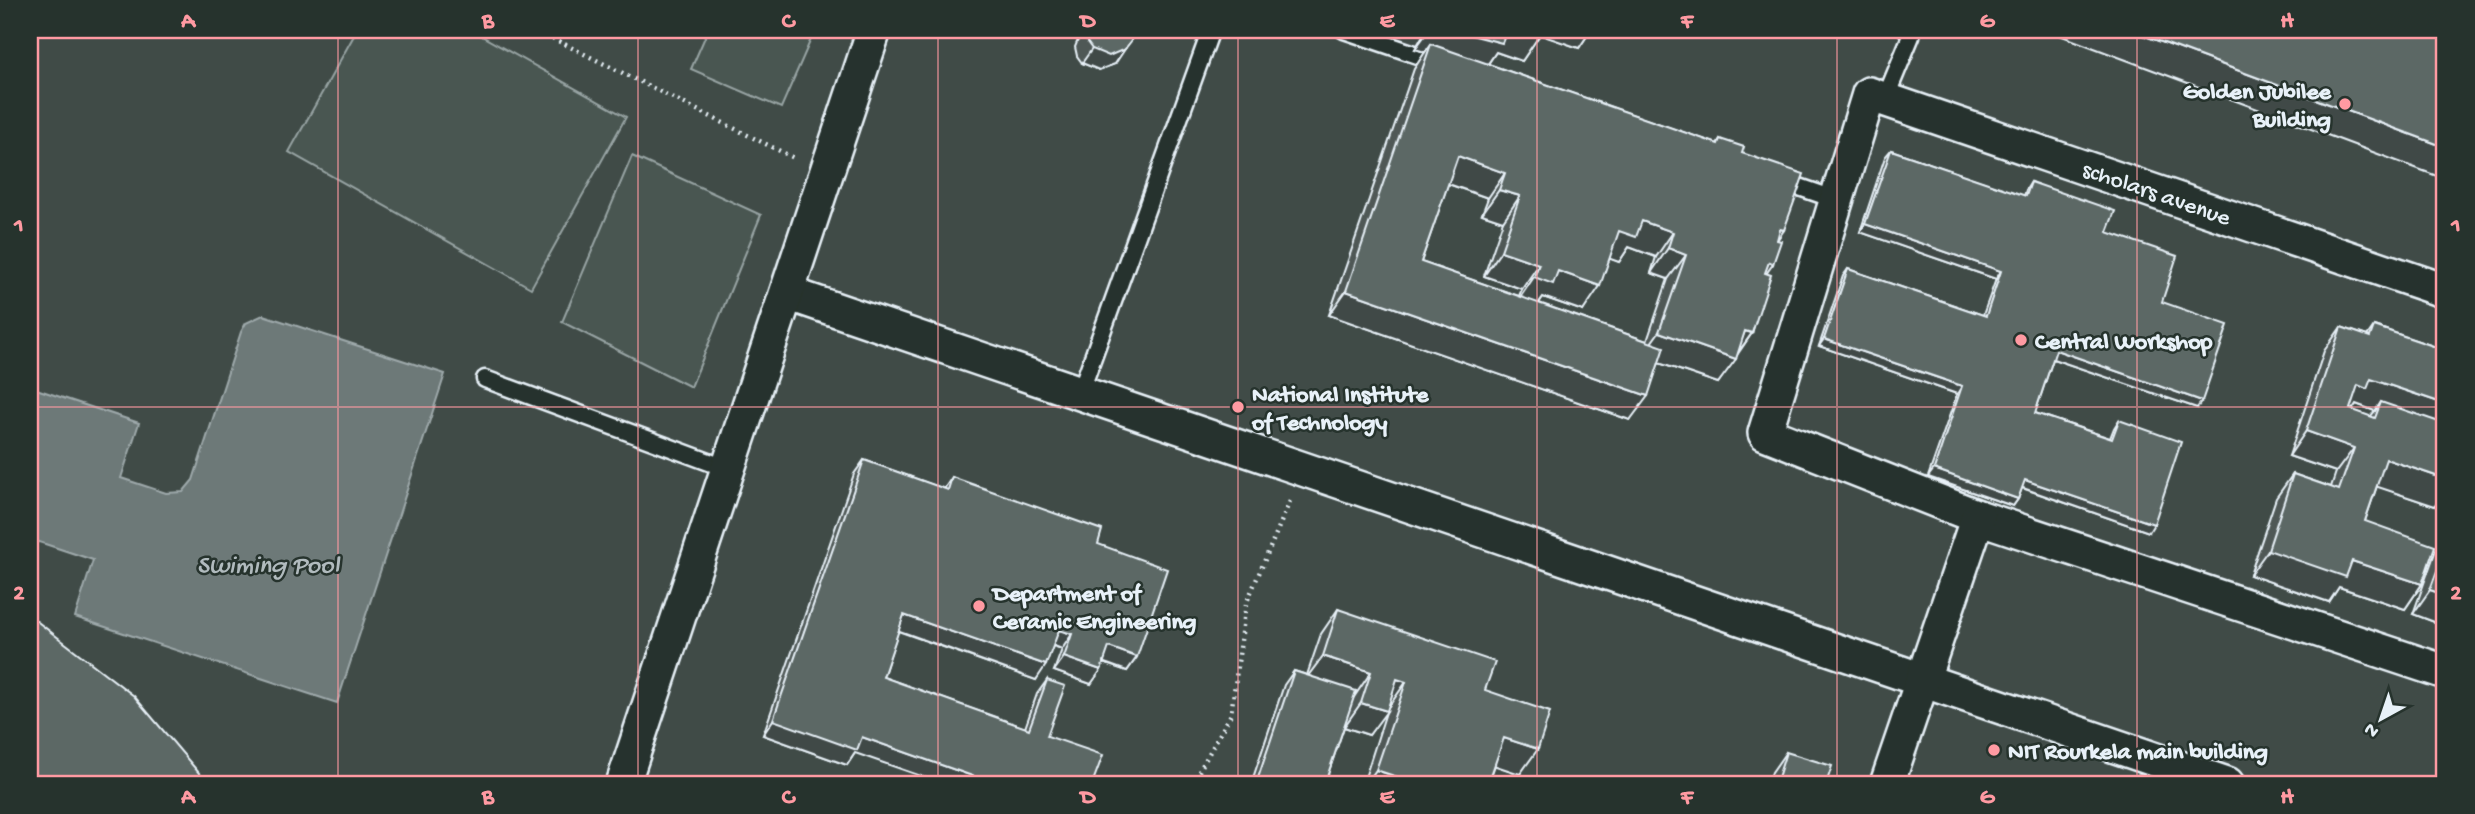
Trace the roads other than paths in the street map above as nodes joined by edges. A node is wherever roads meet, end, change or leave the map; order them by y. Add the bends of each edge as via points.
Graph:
1 (874, 30) edge
2 (1211, 30) edge
3 (1345, 30) edge
4 (1907, 30) edge
5 (1461, 70) edge
6 (1877, 96) junction
7 (1759, 173) edge
8 (1837, 200) junction
9 (2445, 291) edge
10 (787, 293) junction
11 (485, 379) dead end
12 (1080, 393) junction
13 (728, 469) junction
14 (1978, 517) junction
15 (2445, 672) edge
16 (1921, 680) junction
17 (2167, 774) edge
18 (623, 784) edge
19 (1888, 784) edge
20 (2227, 784) edge

1 - 10 street
2 - 12 lane
3 - 5 lane
4 - 6 lane via 1911,36
6 - 8 street
6 - 9 street, scholars avenue
7 - 8 lane
8 - 14 street via 1765,433
10 - 12 street
10 - 13 street
11 - 13 lane
12 - 16 street
13 - 18 street
14 - 15 street
14 - 16 street
16 - 17 street
16 - 19 street
17 - 20 lane

